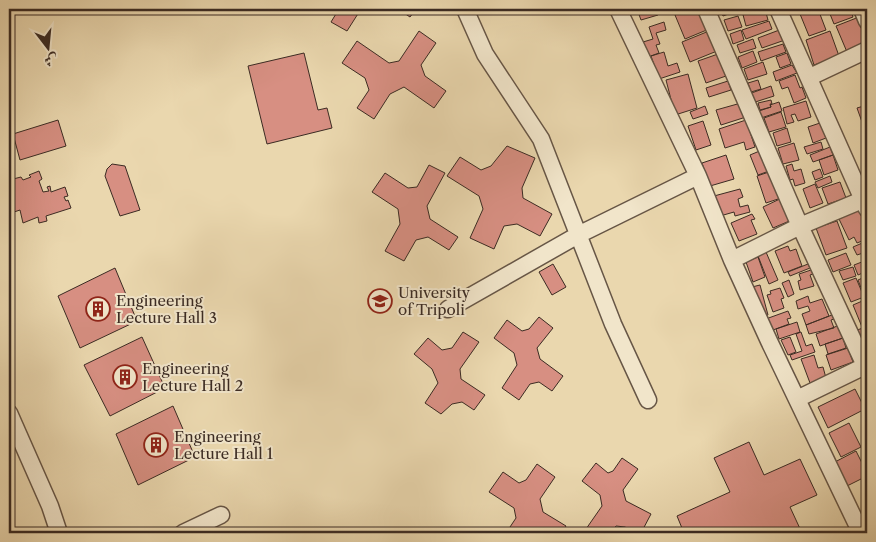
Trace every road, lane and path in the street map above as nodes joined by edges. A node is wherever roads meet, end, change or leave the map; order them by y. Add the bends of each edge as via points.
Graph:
1 (465, 9) edge
2 (618, 9) edge
3 (706, 9) edge
4 (778, 9) edge
5 (862, 9) edge
6 (867, 21) edge
7 (867, 50) edge
8 (810, 77) junction
9 (698, 176) junction
10 (866, 202) edge
11 (800, 226) junction
12 (578, 235) junction
13 (732, 260) junction
14 (448, 309) dead end
15 (867, 367) edge
16 (797, 399) junction
17 (648, 400) dead end
18 (9, 413) edge
19 (221, 515) dead end
20 (59, 533) edge
21 (183, 533) edge
22 (861, 533) edge

1 - 12 street via 485,54 541,139
2 - 9 street
3 - 11 street
4 - 8 street
5 - 6 street
7 - 8 street
8 - 10 street
9 - 12 street
9 - 13 street
10 - 11 street
11 - 13 street
11 - 15 street
12 - 14 street
12 - 17 street via 613,324
13 - 16 street
15 - 16 street
16 - 22 street
18 - 20 street
19 - 21 street

